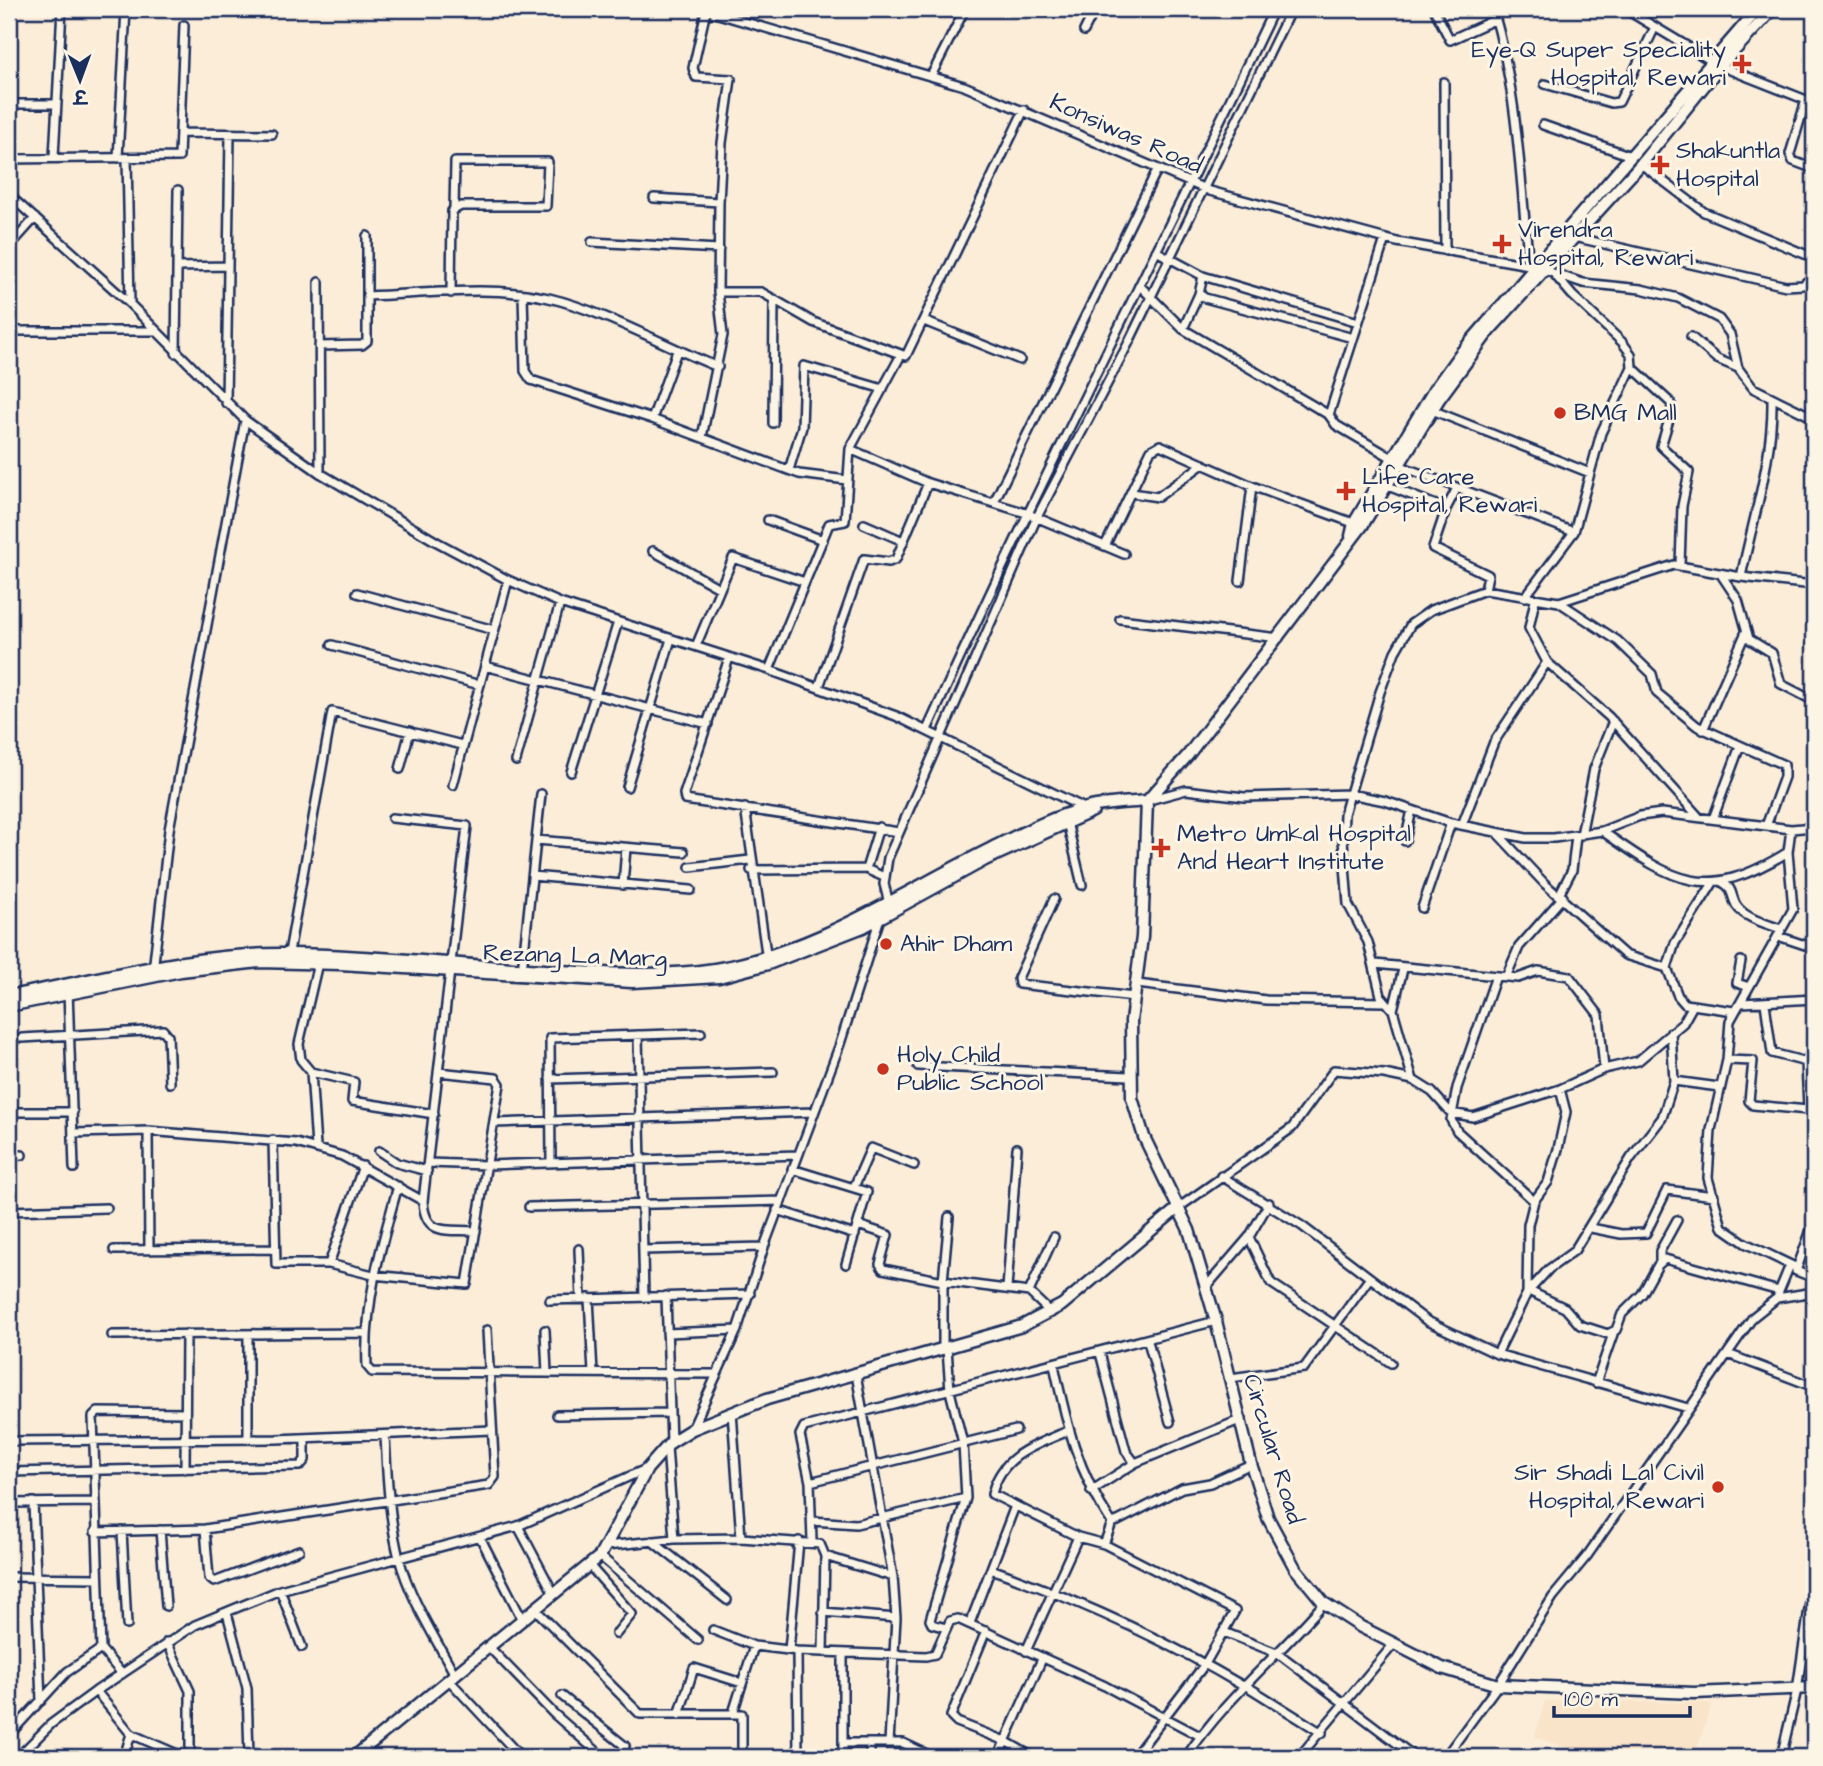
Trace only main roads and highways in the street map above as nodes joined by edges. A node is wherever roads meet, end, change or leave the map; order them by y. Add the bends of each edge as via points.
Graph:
1 (1758, 9) edge
2 (1773, 9) edge
3 (1716, 63) junction
4 (1536, 266) junction
5 (1397, 462) junction
6 (1358, 524) junction
7 (1147, 801) junction
8 (1107, 805) junction
9 (950, 874) junction
10 (890, 907) junction
11 (288, 958) junction
12 (767, 959) junction
13 (452, 967) junction
14 (68, 990) junction
15 (9, 996) edge
16 (9, 1006) edge
17 (1178, 1208) junction
18 (1814, 1688) edge
19 (354, 1757) edge

1 - 3 main road
2 - 3 main road
3 - 4 main road
3 - 4 main road via 1641,164 1574,237
4 - 5 main road
4 - 5 main road via 1434,390
5 - 6 main road
5 - 6 main road via 1388,486
6 - 7 main road via 1279,638
7 - 8 main road, Rezang La Marg
7 - 17 main road, Circular Road via 1142,937 1129,1076 1144,1137
8 - 9 main road, Rezang La Marg
8 - 9 main road, Rezang La Marg via 1084,808 1026,831
9 - 10 main road, Rezang La Marg
10 - 12 main road, Rezang La Marg
10 - 12 main road, Rezang La Marg via 863,927
11 - 13 main road, Rezang La Marg
11 - 13 main road, Rezang La Marg
11 - 14 main road, Rezang La Marg via 153,972
12 - 13 main road, Rezang La Marg via 719,977 670,982
14 - 15 main road, Rezang La Marg
14 - 16 main road, Rezang La Marg
17 - 18 main road, Circular Road via 1216,1321 1268,1518 1282,1547 1324,1603 1393,1645 1442,1668 1498,1685 1693,1693
17 - 19 main road via 1051,1313 1022,1326 732,1412 669,1444 647,1469 600,1556

